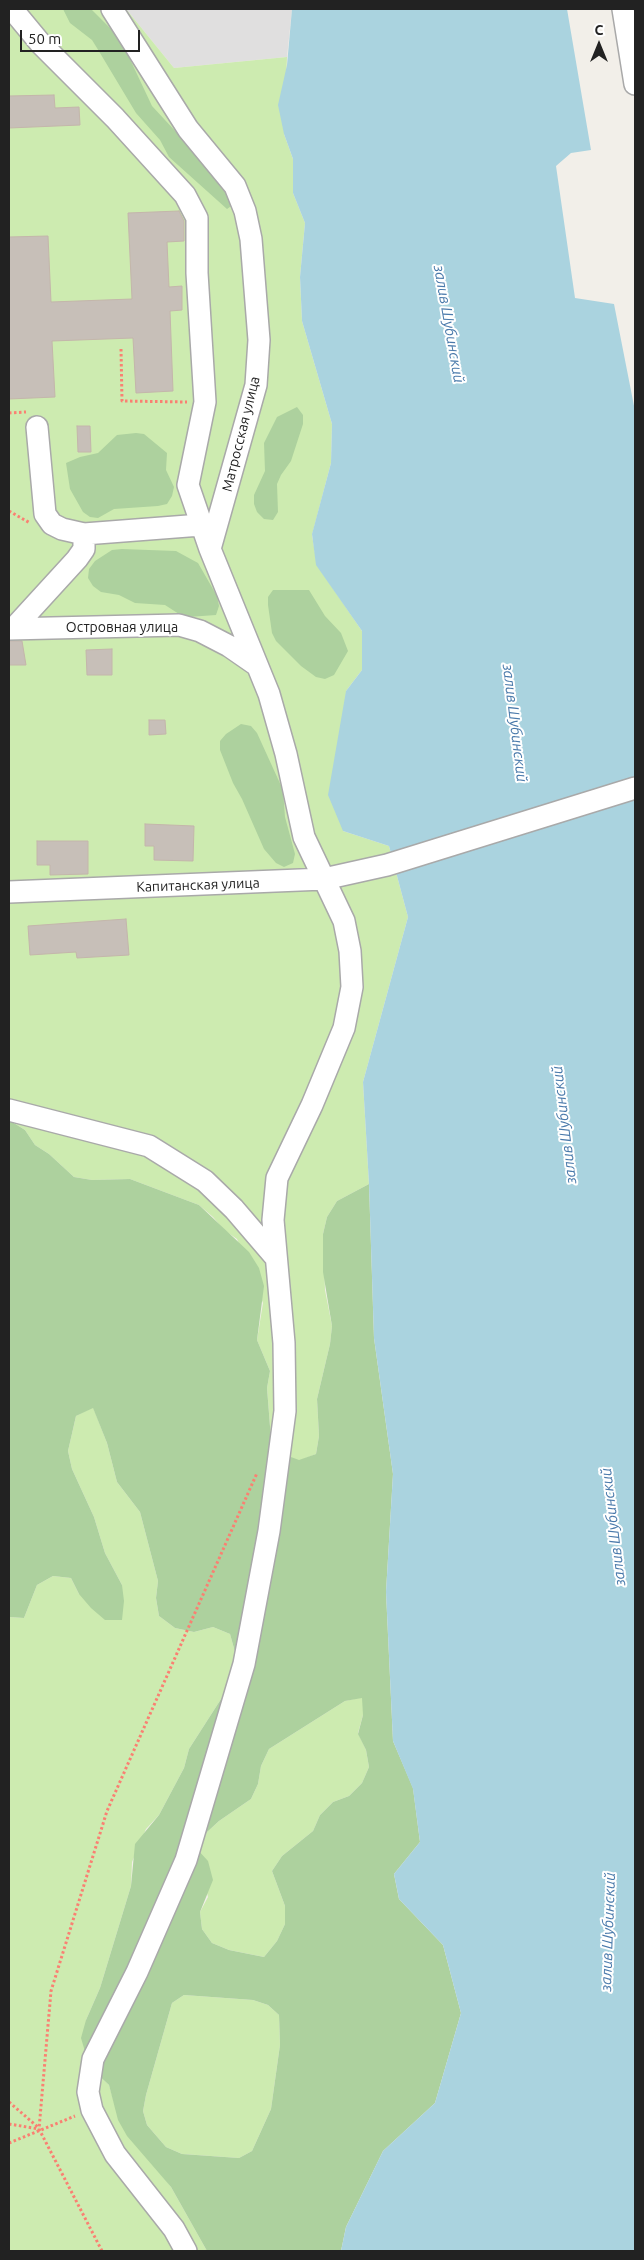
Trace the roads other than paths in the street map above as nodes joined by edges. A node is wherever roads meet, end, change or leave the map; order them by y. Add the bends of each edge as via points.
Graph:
1 (12, 9) edge
2 (112, 9) edge
3 (623, 9) edge
4 (635, 84) edge
5 (37, 428) dead end
6 (201, 525) junction
7 (84, 534) junction
8 (210, 549) junction
9 (11, 629) edge
10 (255, 664) junction
11 (635, 788) edge
12 (324, 879) junction
13 (9, 892) edge
14 (9, 1110) edge
15 (276, 1258) junction
16 (186, 2251) edge

1 - 6 street via 41,44 185,195 197,218 205,402 188,485
2 - 8 street, Матросская улица via 188,129 235,186 251,239 259,340 256,385
3 - 4 street
5 - 7 street via 45,514 52,524
6 - 7 street
6 - 8 street
7 - 9 street via 84,549 78,559
8 - 10 street
9 - 10 street, Островная улица via 179,625 200,631
10 - 12 street via 269,694 281,736 304,837
11 - 12 street, Капитанская улица via 386,865
12 - 13 street, Капитанская улица
12 - 15 street via 344,921 352,986 344,1028 277,1178 273,1220
14 - 15 street via 149,1146 205,1180
15 - 16 street via 284,1343 284,1411 270,1532 244,1664 186,1860 137,1972 93,2058 88,2092 92,2110 115,2154 174,2229

